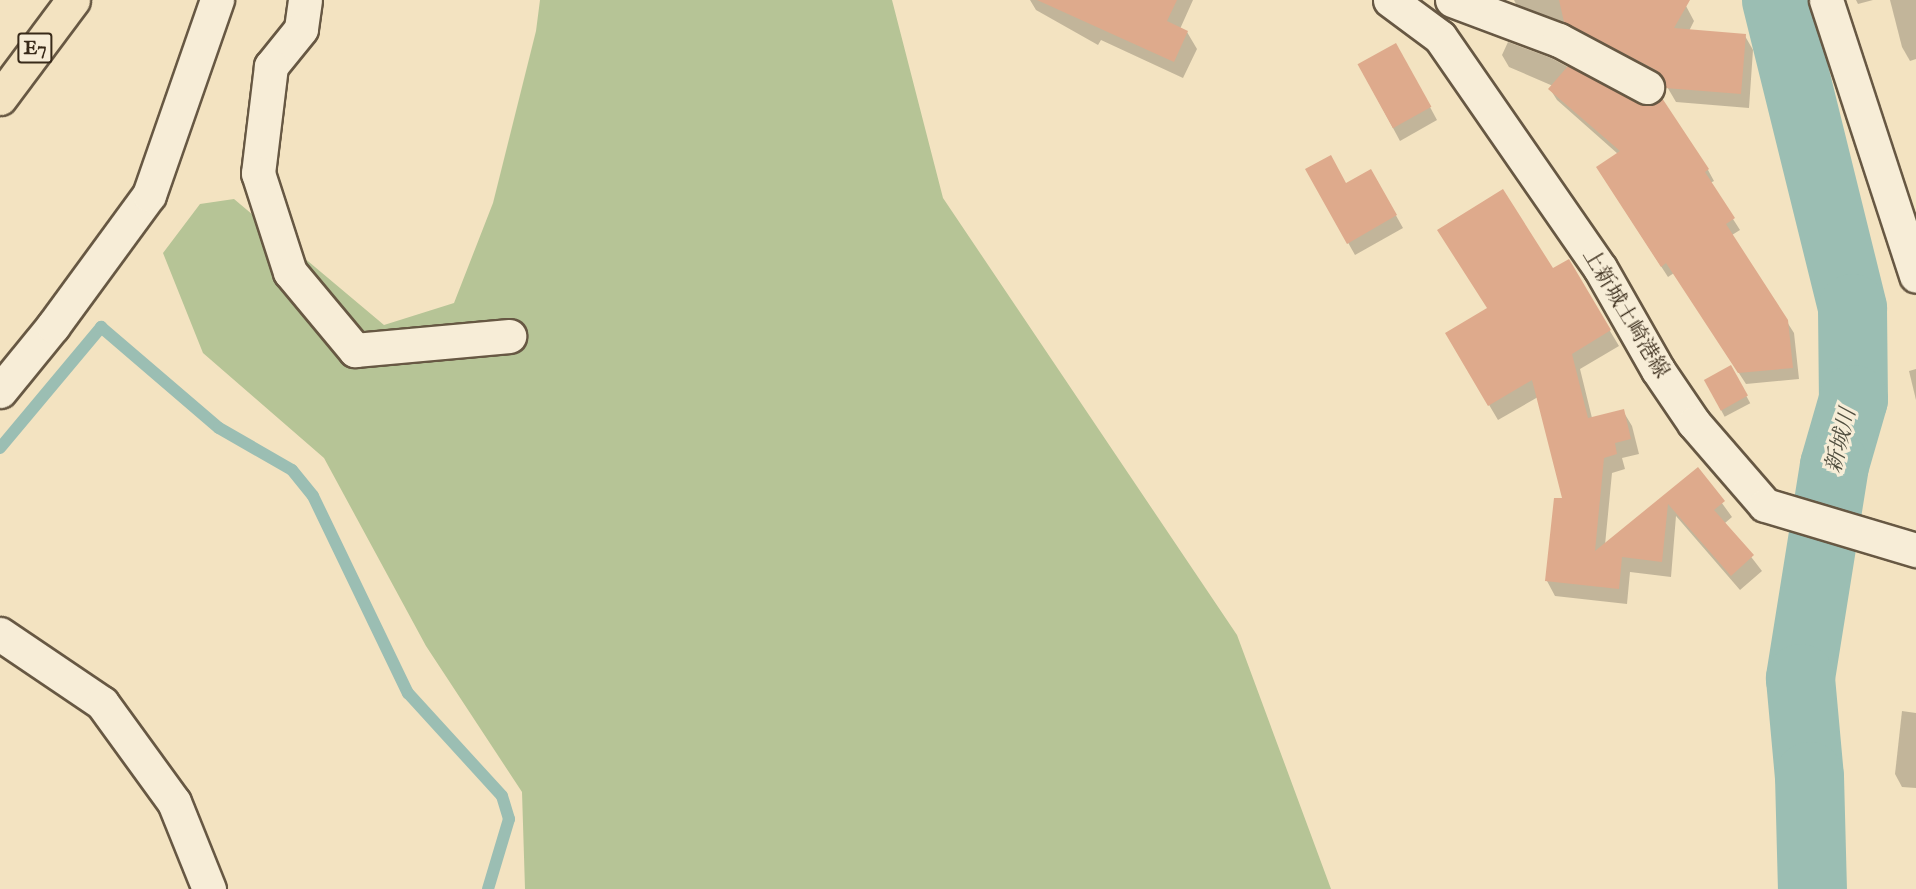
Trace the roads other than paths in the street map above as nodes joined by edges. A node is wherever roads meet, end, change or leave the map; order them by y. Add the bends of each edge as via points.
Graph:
1 (73, 0) edge
2 (217, 0) edge
3 (305, 0) edge
4 (1390, 0) edge
5 (1452, 0) edge
6 (1827, 0) edge
7 (1647, 87) dead end
8 (0, 98) edge
9 (1916, 276) edge
10 (509, 336) dead end
11 (0, 391) edge
12 (1916, 550) edge
13 (0, 634) edge
14 (209, 889) edge

1 - 8 highway, E7
2 - 11 street via 149,195
3 - 10 street via 301,29 271,66 258,173 290,272 356,350
4 - 12 street, 上新城土崎港線 via 1440,37 1600,268 1658,370 1694,423 1765,505
5 - 7 street via 1558,40
6 - 9 street
13 - 14 street via 102,703 174,802

